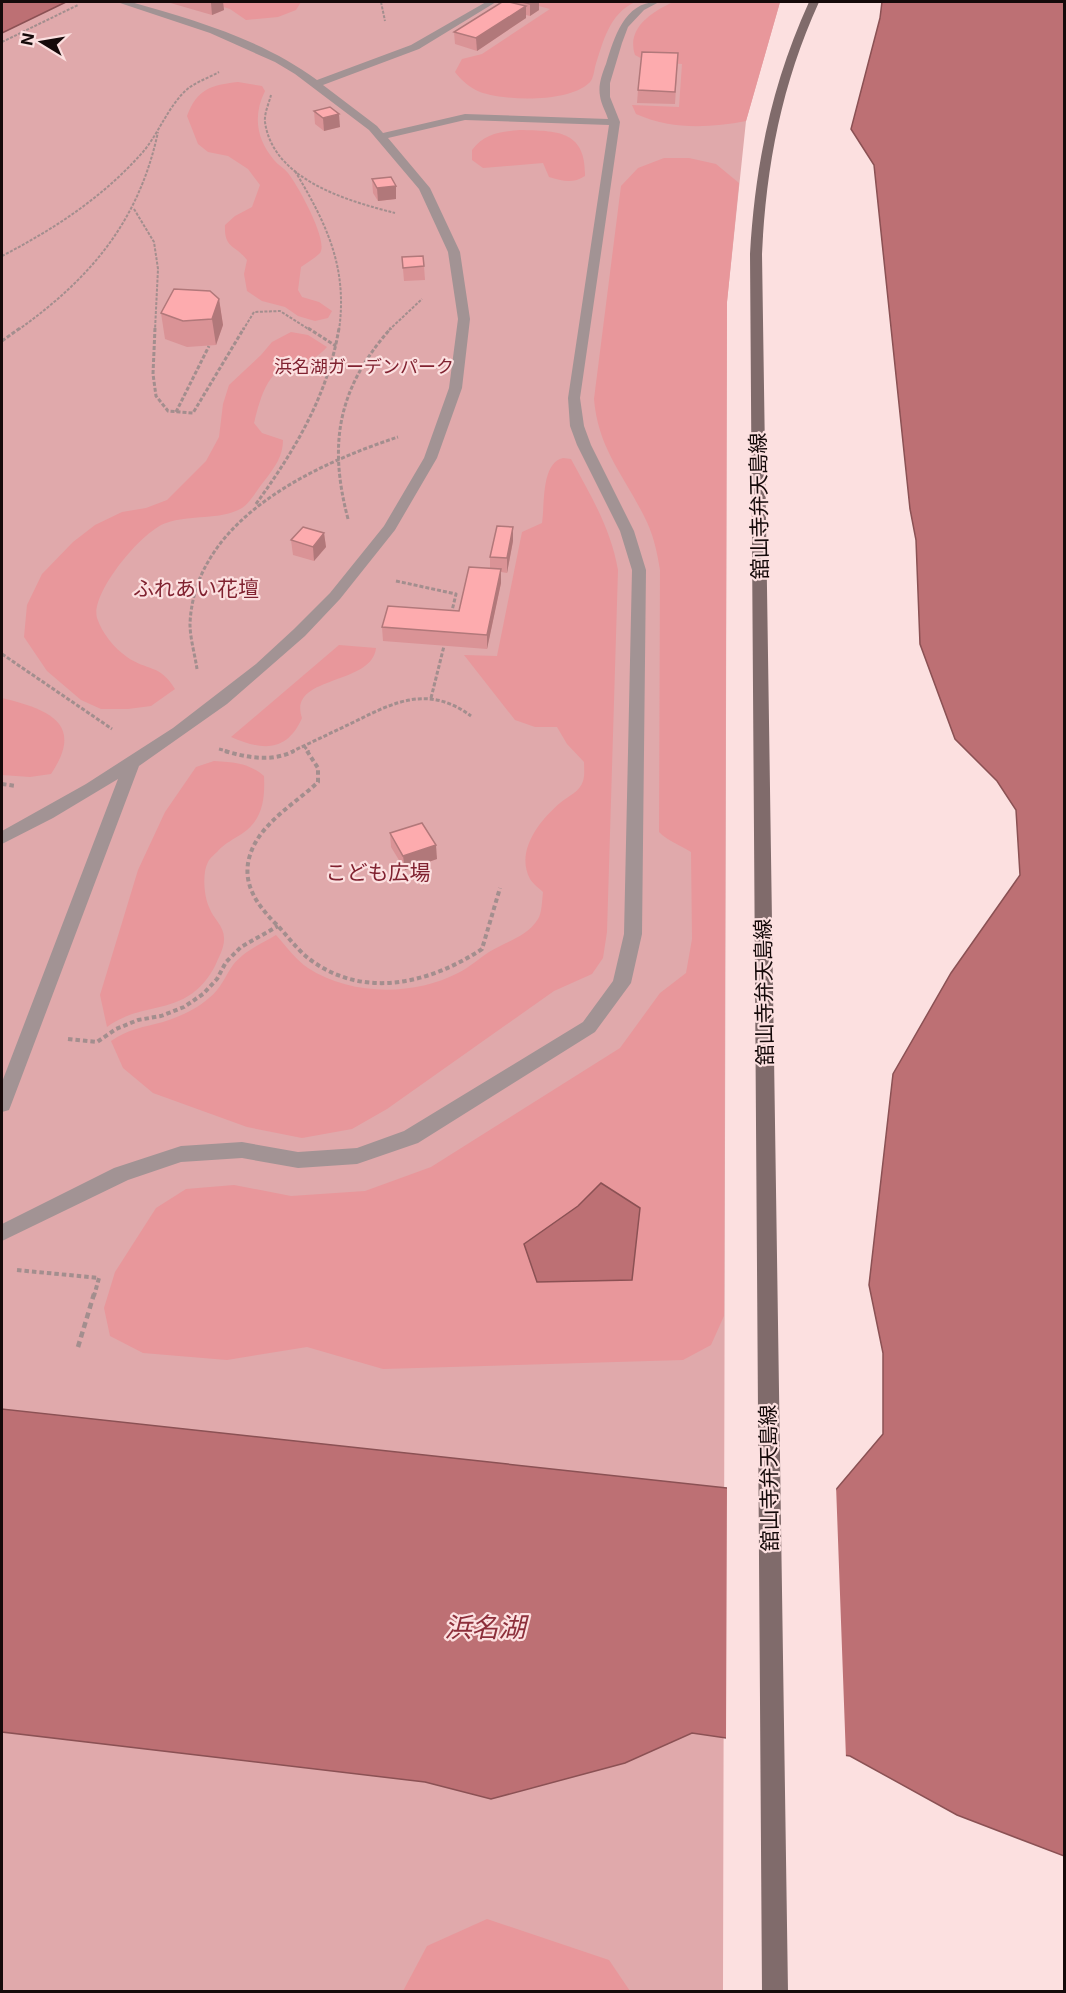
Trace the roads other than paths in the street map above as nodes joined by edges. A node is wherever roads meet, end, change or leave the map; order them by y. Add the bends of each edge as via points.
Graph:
1 (122, 2) edge
2 (492, 2) edge
3 (654, 2) edge
4 (814, 2) edge
5 (317, 84) junction
6 (615, 122) junction
7 (383, 136) junction
8 (139, 758) junction
9 (2, 838) edge
10 (2, 1105) edge
11 (2, 1233) edge
12 (775, 1992) edge

1 - 5 lane via 194,24 262,52
2 - 5 lane via 415,46
3 - 6 lane via 640,8 623,26 617,43 605,97
4 - 12 main road, 舘山寺弁天島線 via 793,48 774,109 762,177 756,254
5 - 7 lane
6 - 7 lane via 465,117
6 - 11 lane via 574,398 576,423 625,521 635,545 639,570 633,934 622,983 589,1027 411,1137 357,1156 298,1160 242,1150 181,1154 121,1174
7 - 8 lane via 423,184 443,220 457,258 464,299 464,342 456,389 443,428 415,489 367,558 334,596 278,652
8 - 9 lane
8 - 10 lane

